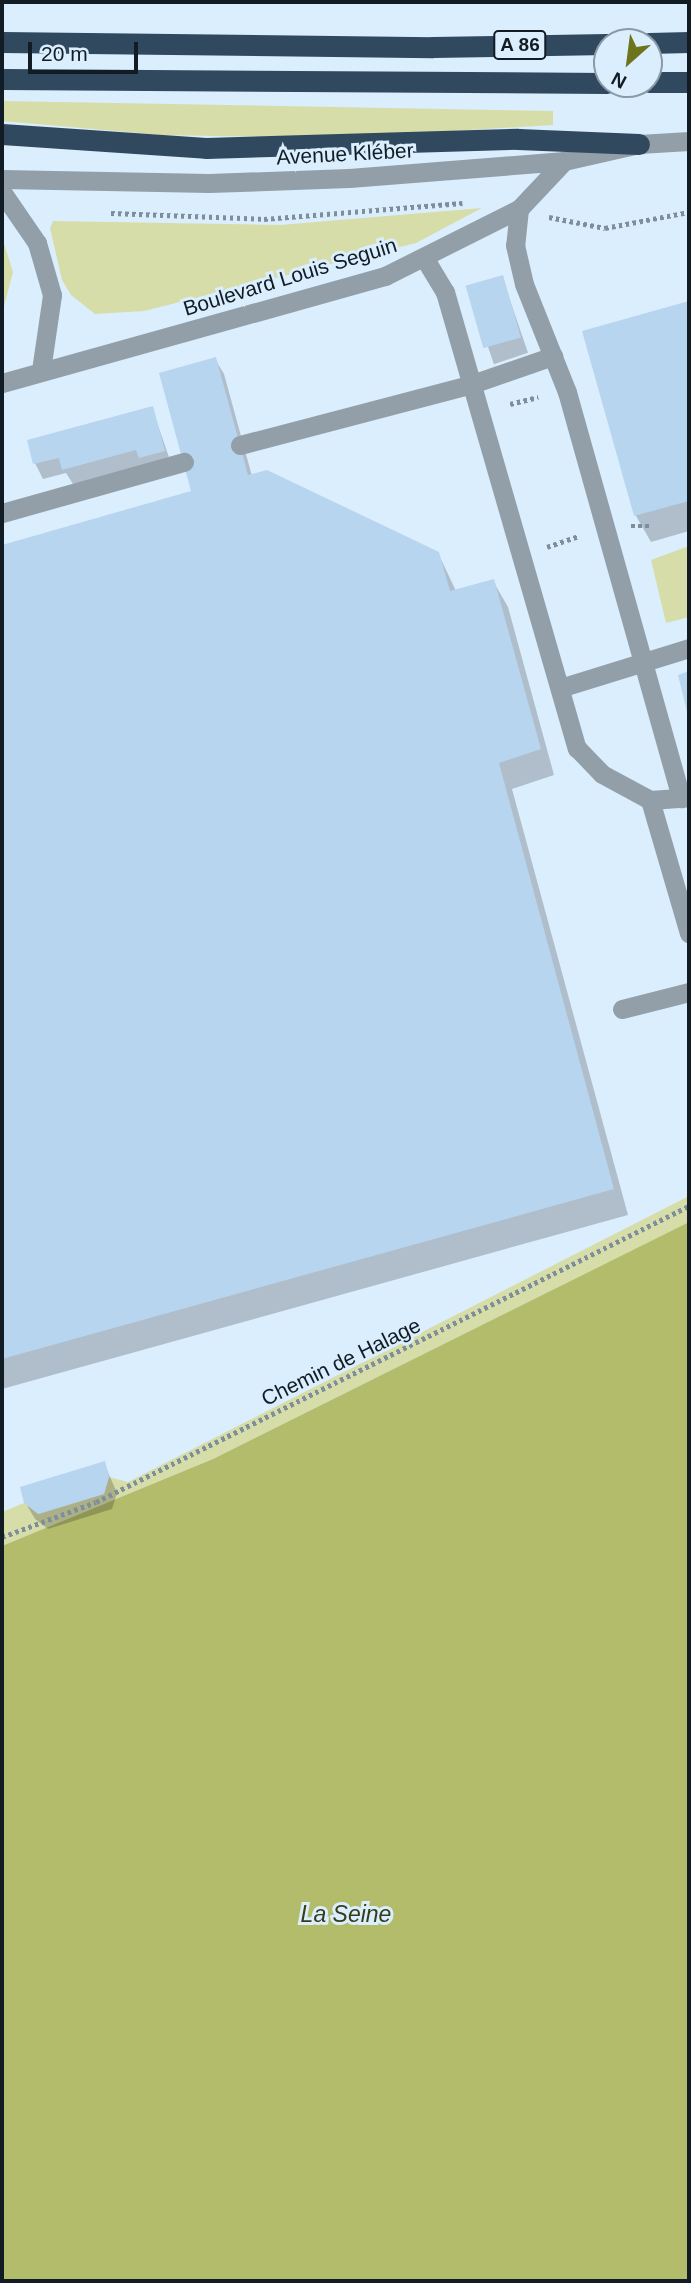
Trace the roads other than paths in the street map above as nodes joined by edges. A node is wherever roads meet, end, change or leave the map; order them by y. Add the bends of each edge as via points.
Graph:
1 (2, 42) edge
2 (689, 42) edge
3 (663, 43) edge
4 (593, 44) edge
5 (2, 79) edge
6 (663, 82) edge
7 (689, 82) edge
8 (593, 83) edge
9 (2, 134) edge
10 (689, 141) edge
11 (639, 144) junction
12 (564, 161) junction
13 (2, 179) edge
14 (2, 192) edge
15 (519, 209) junction
16 (425, 259) junction
17 (553, 356) junction
18 (41, 370) junction
19 (2, 383) edge
20 (472, 384) junction
21 (240, 445) dead end
22 (184, 462) dead end
23 (2, 513) edge
24 (689, 648) edge
25 (641, 661) junction
26 (560, 688) junction
27 (685, 797) edge
28 (650, 800) junction
29 (689, 933) edge
30 (689, 992) edge
31 (622, 1009) dead end

1 - 4 highway, A 86
2 - 3 highway
5 - 8 highway, A 86
6 - 7 highway
9 - 11 highway via 206,148 518,139
10 - 11 street, Avenue Kléber
11 - 12 street, Avenue Kléber
12 - 13 street, Avenue Kléber via 349,178 209,183
12 - 15 street, Boulevard Louis Seguin
14 - 18 street via 37,243 52,295
15 - 16 street, Boulevard Louis Seguin
15 - 17 street via 515,245
16 - 18 street, Boulevard Louis Seguin via 385,276
16 - 20 street via 445,292
17 - 20 street
17 - 25 street
18 - 19 street, Boulevard Louis Seguin
20 - 21 street
20 - 26 street
22 - 23 street
24 - 25 street
25 - 26 street
25 - 27 street
26 - 28 street via 577,748 602,774
27 - 28 street
28 - 29 street
30 - 31 street

